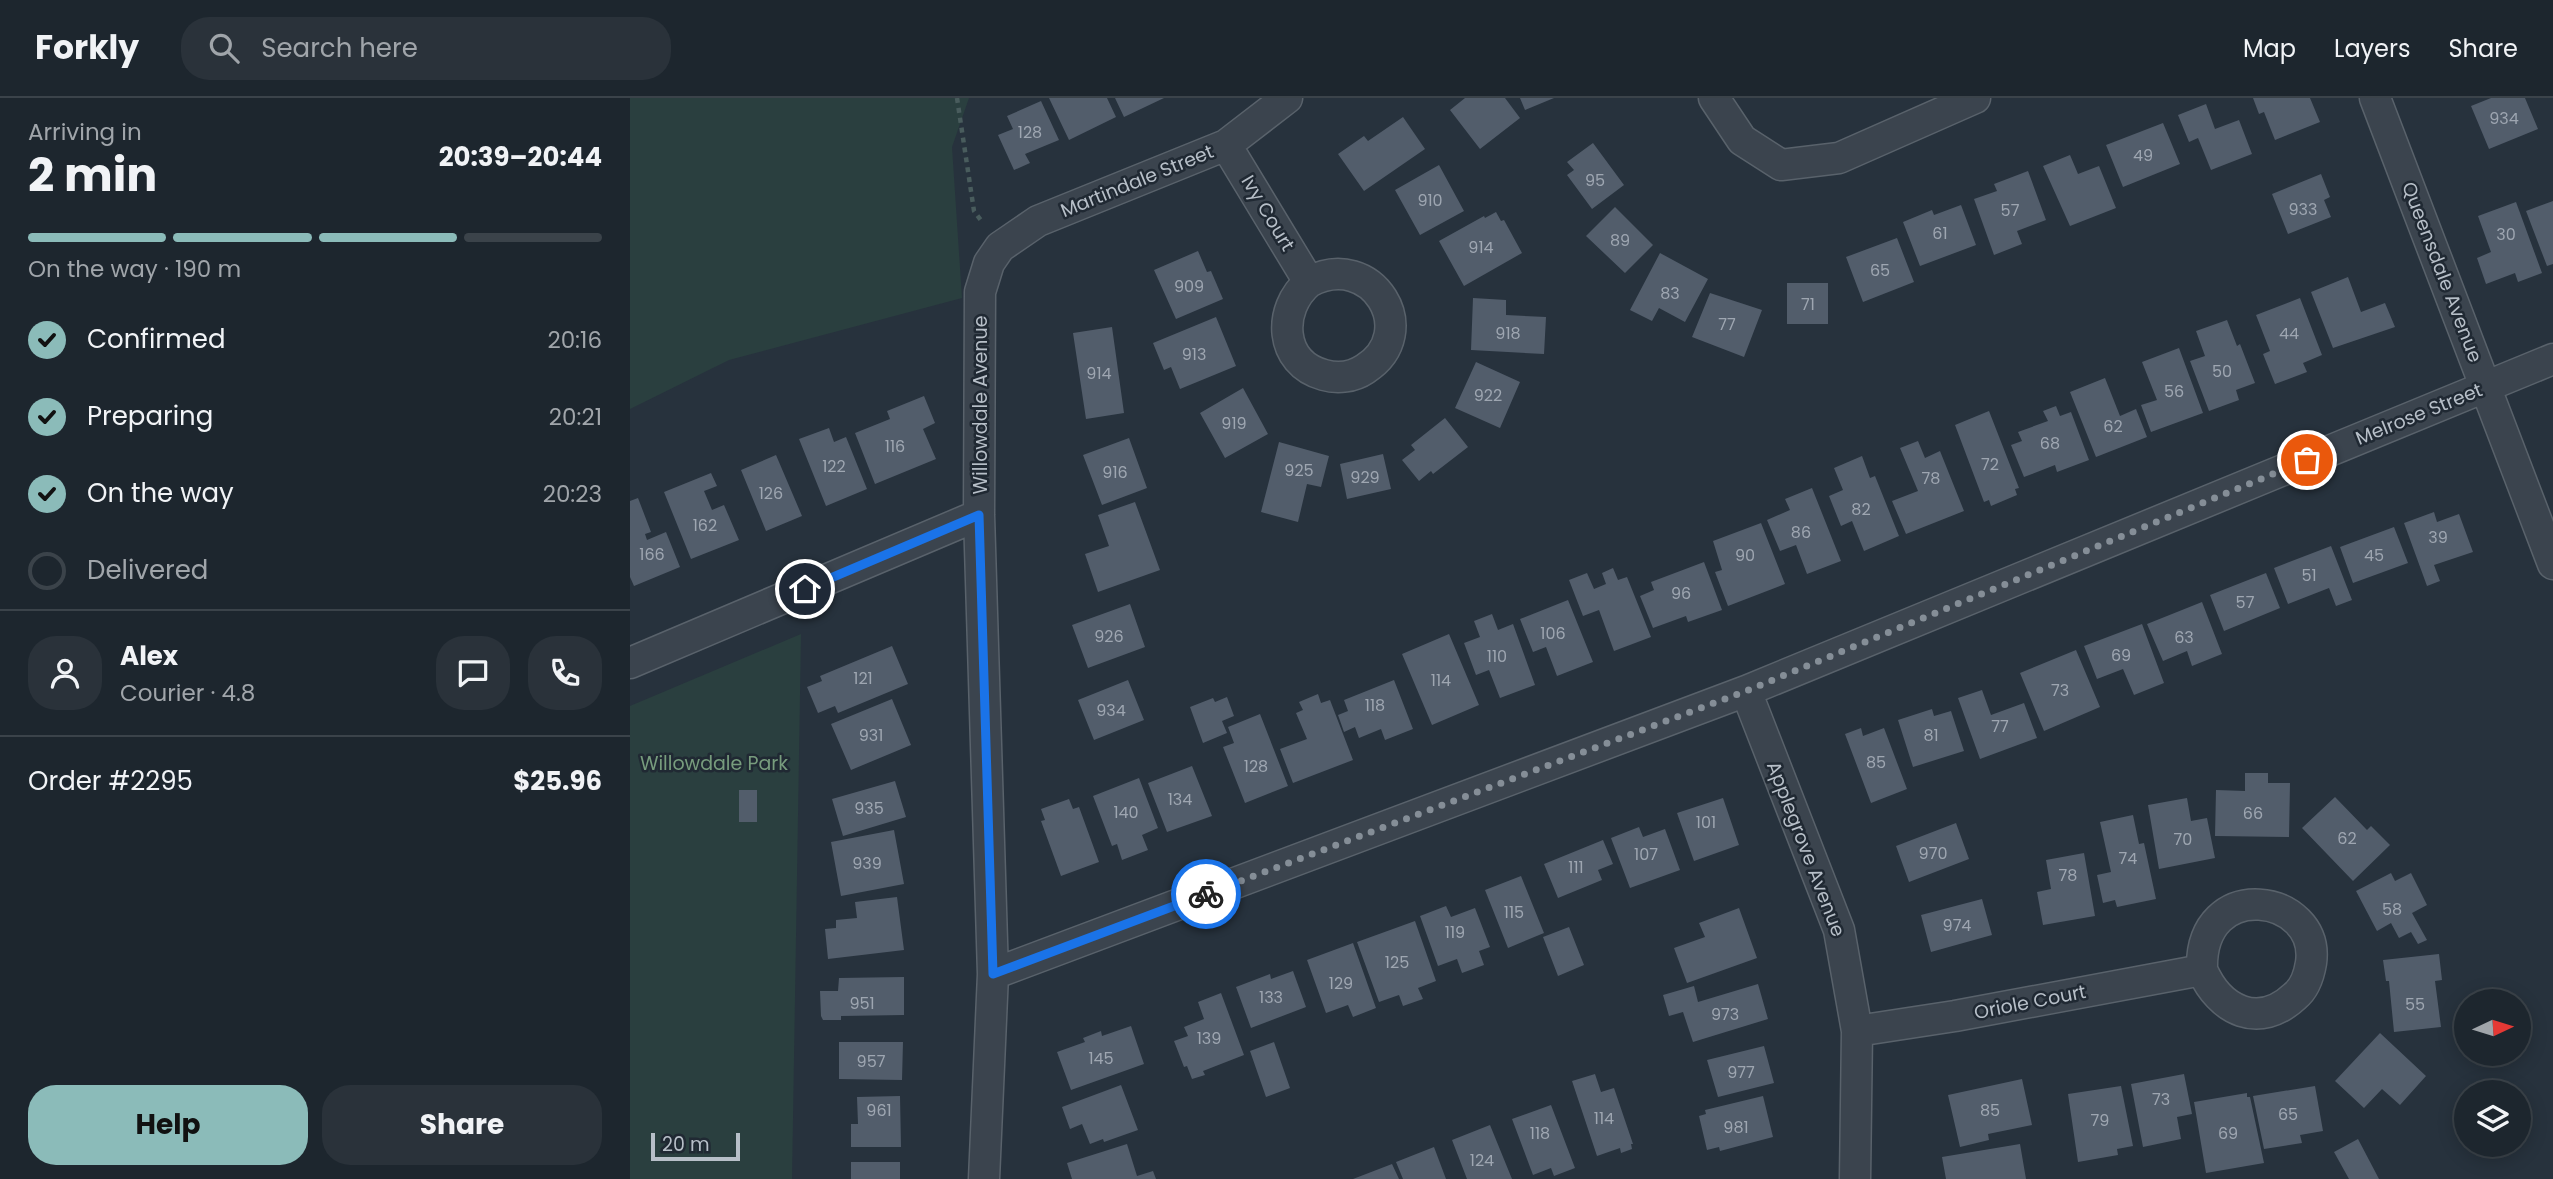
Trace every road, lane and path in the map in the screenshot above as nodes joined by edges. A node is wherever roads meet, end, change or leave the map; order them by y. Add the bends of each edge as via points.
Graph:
1 (957, 98) edge
2 (1287, 98) edge
3 (1714, 98) edge
4 (1975, 98) edge
5 (2375, 98) edge
6 (1226, 145) junction
7 (994, 255) junction
8 (1309, 282) dead end
9 (2553, 359) edge
10 (2485, 387) junction
11 (979, 515) junction
12 (2553, 564) edge
13 (630, 663) edge
14 (1746, 691) junction
15 (2202, 970) dead end
16 (993, 974) junction
17 (1857, 1031) junction
18 (984, 1179) edge
19 (1854, 1179) edge

1 - 7 path via 974,211
2 - 6 street, Martindale Street
3 - 4 street via 1742,140 1781,165 1839,158
5 - 10 street, Queensdale Avenue
6 - 7 street, Martindale Street via 1038,221
6 - 8 street, Ivy Court
7 - 11 street, Willowdale Avenue via 980,292
9 - 10 street, Melrose Street
10 - 12 street, Queensdale Avenue
10 - 14 street, Melrose Street
11 - 13 street
11 - 16 street, Willowdale Avenue
14 - 16 street, Melrose Street
14 - 17 street, Applegrove Avenue via 1839,930
15 - 17 street, Oriole Court
16 - 18 street, Willowdale Avenue
17 - 19 street, Applegrove Avenue

